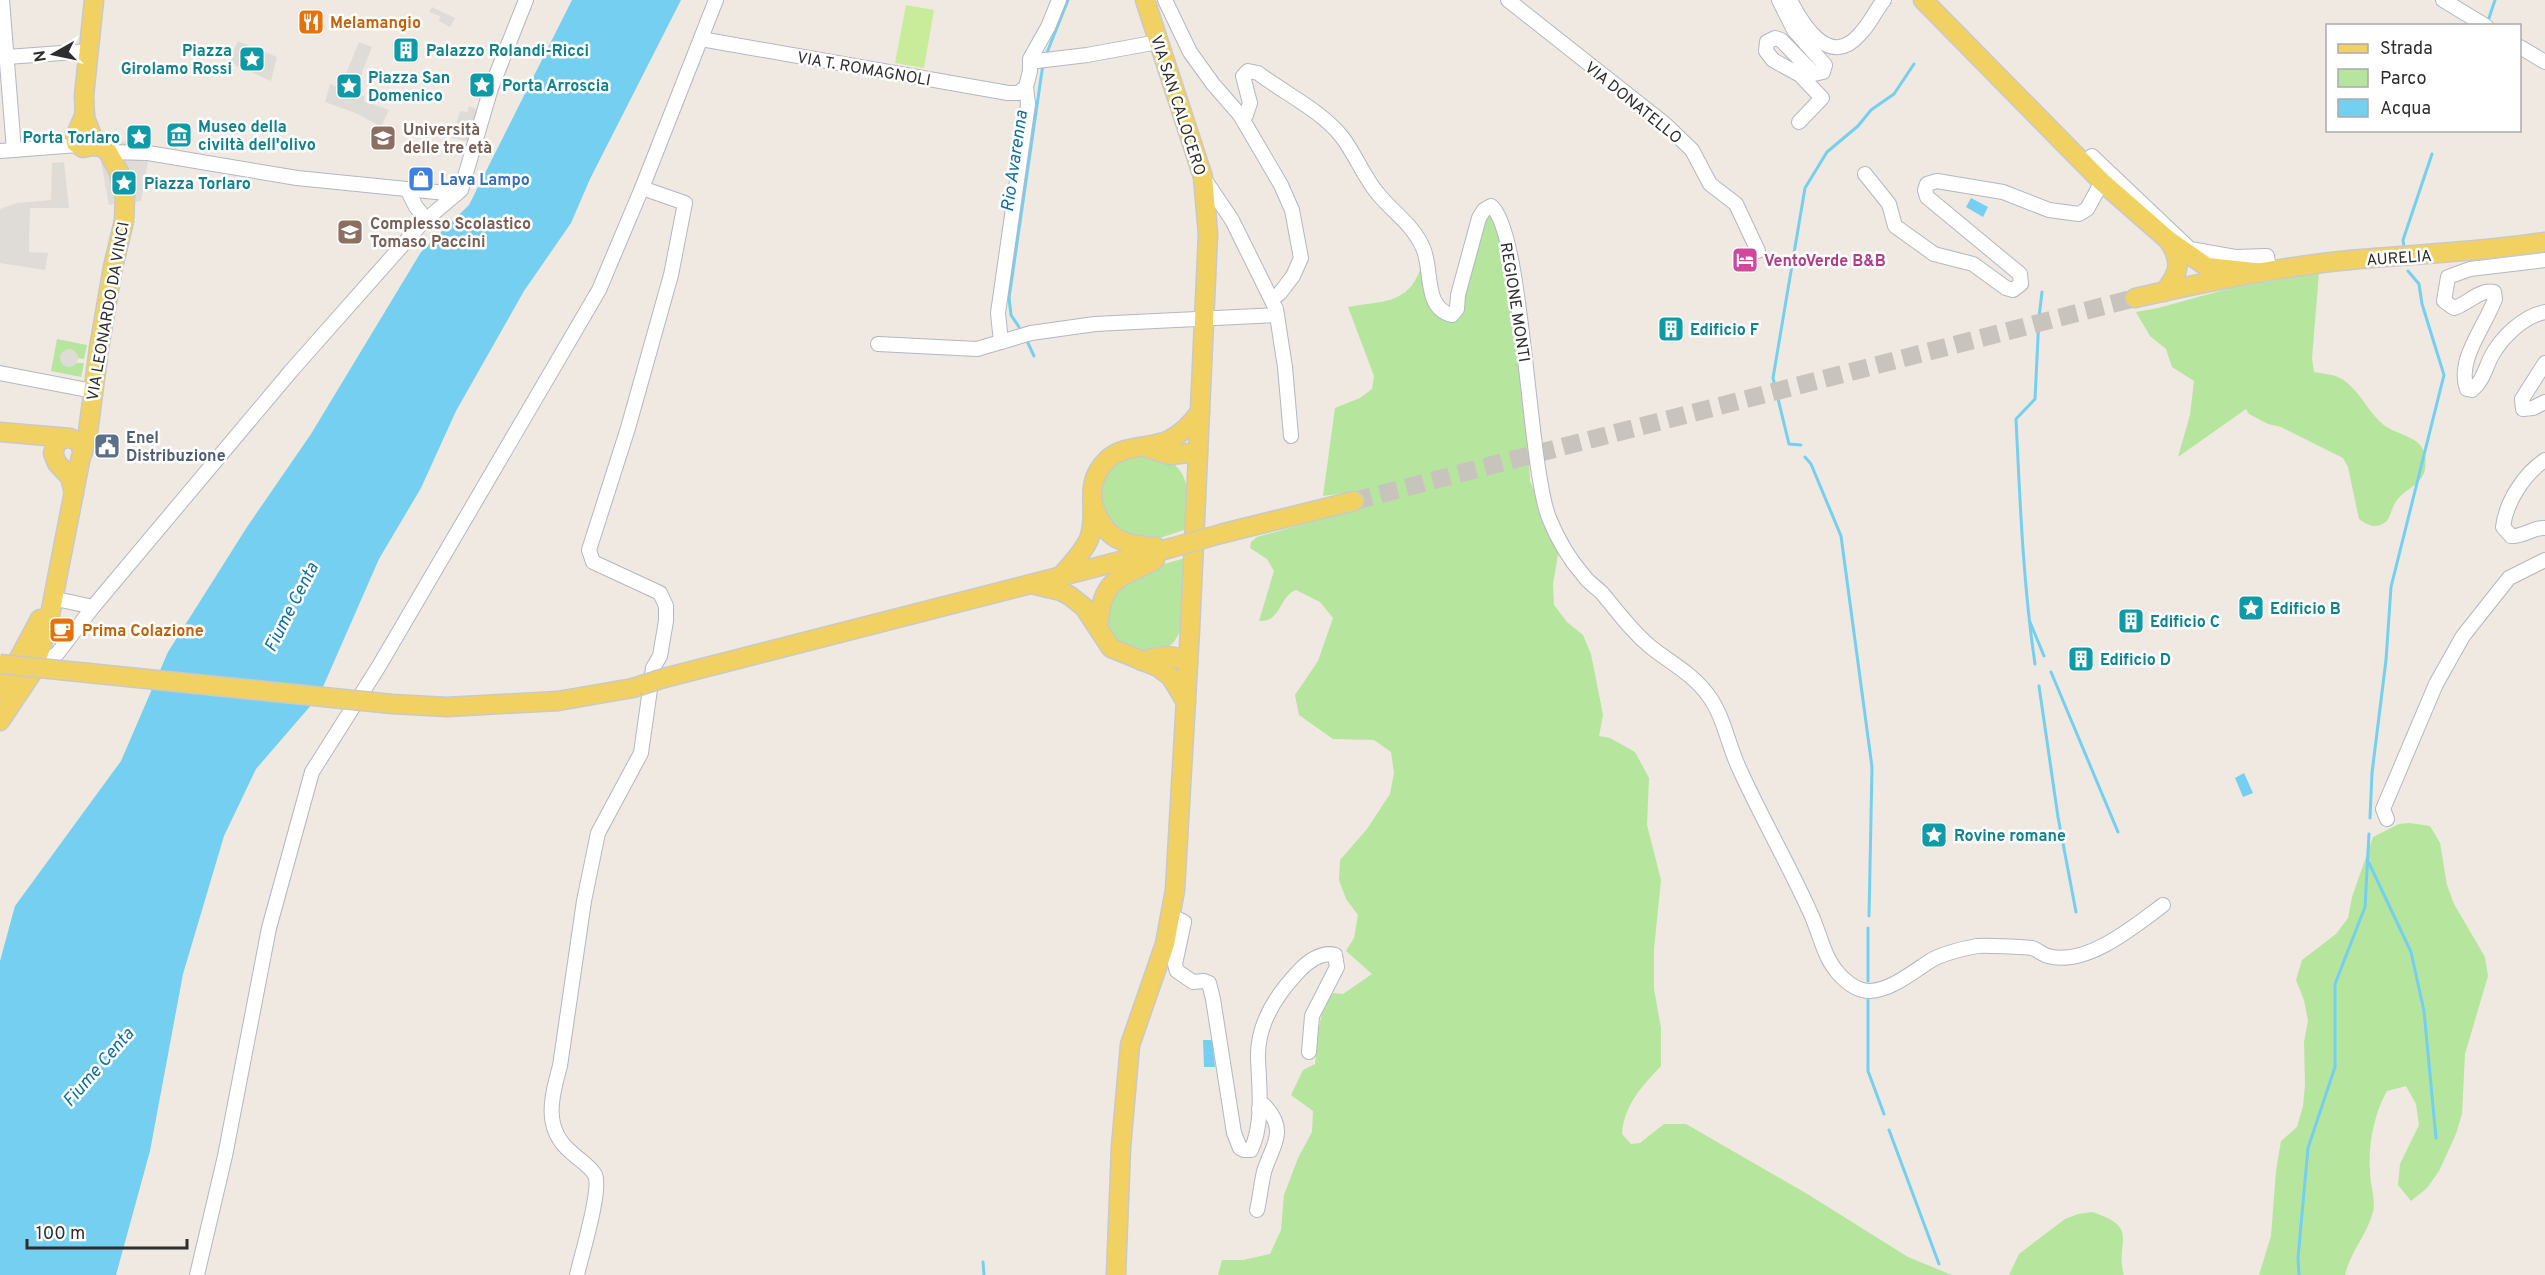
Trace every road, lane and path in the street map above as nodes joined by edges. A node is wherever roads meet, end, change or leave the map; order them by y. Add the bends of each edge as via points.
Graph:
1 (2, 0) edge
2 (94, 0) edge
3 (526, 0) edge
4 (716, 0) edge
5 (1059, 0) edge
6 (1145, 0) edge
7 (1165, 0) edge
8 (1508, 0) edge
9 (1779, 0) edge
10 (1790, 0) edge
11 (1884, 0) edge
12 (1923, 0) edge
13 (2444, 0) edge
14 (2483, 24) edge
15 (701, 39) junction
16 (1158, 42) junction
17 (4, 48) edge
18 (2521, 48) edge
19 (89, 51) junction
20 (1037, 61) dead end
21 (2545, 62) edge
22 (1026, 87) junction
23 (5, 95) edge
24 (1240, 115) junction
25 (1799, 122) dead end
26 (86, 139) junction
27 (7, 151) edge
28 (2084, 164) junction
29 (1865, 174) dead end
30 (1203, 177) junction
31 (2102, 182) junction
32 (642, 188) junction
33 (407, 189) junction
34 (456, 194) junction
35 (426, 219) junction
36 (2167, 239) junction
37 (2545, 242) edge
38 (1758, 251) dead end
39 (2545, 260) edge
40 (2262, 271) junction
41 (2164, 292) junction
42 (2135, 298) tunnel mouth
43 (1272, 299) junction
44 (2545, 312) edge
45 (1277, 315) junction
46 (1204, 320) junction
47 (1000, 342) junction
48 (878, 344) dead end
49 (2545, 363) edge
50 (0, 373) edge
51 (91, 400) junction
52 (2545, 402) edge
53 (1200, 412) junction
54 (0, 432) edge
55 (36, 435) junction
56 (1291, 436) dead end
57 (67, 438) junction
58 (1169, 447) junction
59 (1198, 452) junction
60 (81, 456) junction
61 (57, 460) junction
62 (2545, 460) edge
63 (1196, 484) junction
64 (75, 497) junction
65 (1092, 500) junction
66 (1354, 501) tunnel mouth
67 (2545, 528) edge
68 (1171, 548) junction
69 (2545, 560) edge
70 (1060, 576) junction
71 (1028, 583) junction
72 (51, 602) junction
73 (93, 607) junction
74 (1098, 627) junction
75 (1190, 630) junction
76 (1153, 662) junction
77 (0, 664) edge
78 (1188, 664) junction
79 (32, 673) junction
80 (0, 694) edge
81 (1186, 702) junction
82 (0, 721) edge
83 (2387, 819) dead end
84 (2163, 905) dead end
85 (1172, 916) junction
86 (1309, 1052) dead end
87 (1259, 1109) junction
88 (1257, 1210) dead end
89 (197, 1275) edge
90 (577, 1275) edge
91 (1116, 1275) edge

1 - 17 street
2 - 19 main road
3 - 34 street via 491,88 461,190
4 - 15 street
5 - 22 street via 1030,59
6 - 16 main road, VIA SAN CALOCERO
7 - 24 street via 1190,52
8 - 38 street, VIA DONATELLO via 1665,124 1692,150 1710,184 1736,204
9 - 25 street via 1794,30 1825,65 1823,72 1814,74 1781,40 1767,42 1766,51 1773,60 1800,75 1822,98
10 - 11 street via 1810,34 1836,48 1846,46 1861,34
12 - 28 main road
13 - 14 street
15 - 22 street, VIA T. ROMAGNOLI via 1008,93 1018,93
15 - 32 street
16 - 20 street
16 - 30 main road, VIA SAN CALOCERO
17 - 19 street
17 - 23 street
18 - 21 street
19 - 26 main road
22 - 47 street via 1028,104 998,314
23 - 27 street
24 - 43 street via 1292,210 1300,258 1293,276
24 - 84 street, REGIONE MONTI via 1246,115 1250,103 1243,76 1248,71 1258,73 1342,136 1379,195 1415,233 1424,249 1433,298 1444,313 1452,315 1457,309 1479,218 1491,206 1499,213 1510,250 1538,469 1549,517 1589,583 1637,634 1694,679 1709,697 1837,972 1858,989 1874,990 1932,960 1983,945 2032,948 2049,957 2068,958 2118,938
26 - 27 street
26 - 33 street via 131,153 297,178
26 - 51 main road, VIA LEONARDO DA VINCI via 119,172 126,202
28 - 31 main road
28 - 40 street via 2092,156 2190,249 2235,257 2267,256
29 - 31 street via 1889,204 1895,226 1934,254 1973,264 2013,290 2021,284 2020,274 1927,197 1927,184 1937,181 2003,192 2049,210 2079,214 2087,209
30 - 43 street via 1232,220
30 - 46 main road, VIA SAN CALOCERO via 1208,234
31 - 36 main road
32 - 89 street via 598,290 379,666 312,772 269,928 225,1156
32 - 90 street via 685,203 671,275 589,550 593,562 660,593 666,606 666,621 662,648 653,668 641,753 598,833 553,1090 553,1128 568,1150 595,1174 596,1181
33 - 34 street
33 - 35 street
34 - 35 street
35 - 73 street via 291,371
36 - 40 main road via 2207,267
36 - 41 main road via 2179,267
37 - 40 main road, AURELIA
39 - 44 street via 2470,269 2448,277 2444,301 2454,308 2466,305 2479,294 2494,292 2495,299 2467,360 2467,389 2476,387 2492,355 2514,329 2534,314
40 - 41 main road
41 - 42 main road
43 - 45 street
45 - 46 street
45 - 56 street
46 - 47 street via 1095,324 1031,333
46 - 53 main road, VIA SAN CALOCERO
47 - 48 street via 977,349
49 - 52 street via 2522,399 2523,409
50 - 51 street
51 - 57 main road, VIA LEONARDO DA VINCI via 79,430
51 - 60 main road, VIA LEONARDO DA VINCI
53 - 58 main road
53 - 59 main road, VIA SAN CALOCERO
54 - 55 main road
55 - 57 main road
55 - 61 main road
57 - 60 main road via 79,442
57 - 61 main road via 57,442
58 - 59 main road via 1185,444
58 - 63 main road
58 - 65 main road via 1124,450 1108,458 1097,472
59 - 63 main road, VIA SAN CALOCERO
60 - 61 main road via 69,467
60 - 64 main road, VIA LEONARDO DA VINCI
61 - 64 main road via 70,477
62 - 67 street via 2515,492 2503,527 2511,536 2518,537
63 - 75 main road, VIA SAN CALOCERO
64 - 72 main road, VIA LEONARDO DA VINCI
65 - 68 main road via 1097,517 1120,541 1131,546
65 - 70 main road via 1090,538
66 - 68 main road, bridge
68 - 70 main road
68 - 74 main road via 1108,586
69 - 83 street via 2509,578 2463,636 2436,684 2390,788 2383,809
70 - 71 main road
71 - 74 main road via 1070,596 1084,607
71 - 77 main road, bridge via 633,688 500,706 392,704
72 - 73 street
72 - 79 main road, VIA LEONARDO DA VINCI via 47,630
72 - 80 main road, VIA LEONARDO DA VINCI
73 - 79 street via 57,654
74 - 76 main road via 1111,648
75 - 76 main road
75 - 78 main road, VIA SAN CALOCERO
76 - 78 main road via 1181,658
76 - 81 main road via 1171,677
78 - 81 main road, VIA SAN CALOCERO
79 - 82 main road, VIA LEONARDO DA VINCI
81 - 85 main road, VIA SAN CALOCERO
85 - 87 street via 1184,922 1177,971 1193,982 1209,983 1234,1133 1244,1150 1253,1146
85 - 91 main road, VIA SAN CALOCERO via 1130,1045 1120,1147
86 - 87 street via 1312,1016 1337,967 1335,956 1329,954 1304,966 1275,1000 1258,1056
87 - 88 street via 1265,1106 1270,1112 1278,1140 1264,1173

